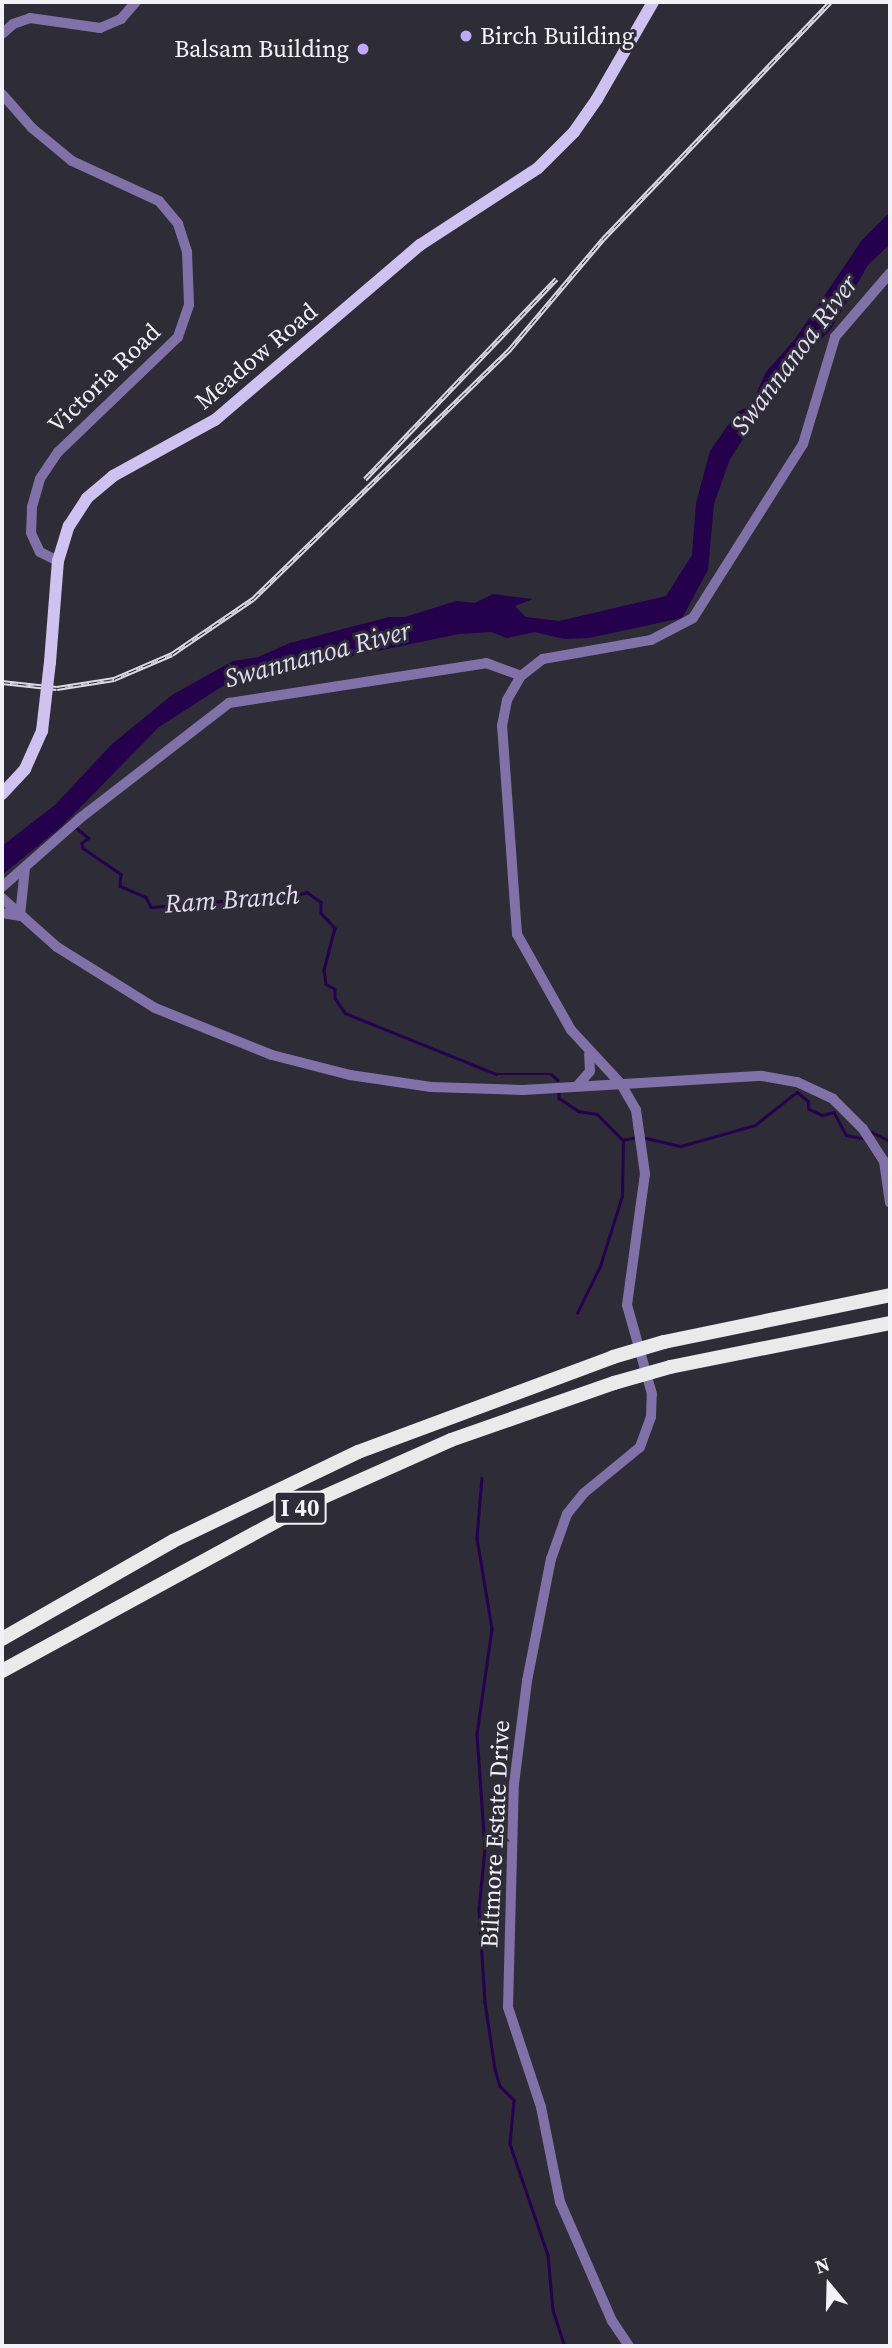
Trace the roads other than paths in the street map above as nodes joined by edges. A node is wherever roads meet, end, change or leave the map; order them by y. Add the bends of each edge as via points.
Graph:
1 (136, 2) edge
2 (653, 2) edge
3 (2, 34) edge
4 (2, 94) edge
5 (890, 273) edge
6 (58, 561) junction
7 (521, 676) junction
8 (2, 794) edge
9 (25, 868) junction
10 (2, 887) edge
11 (2, 898) edge
12 (2, 913) edge
13 (20, 916) junction
14 (589, 1054) junction
15 (621, 1084) junction
16 (578, 1085) junction
17 (890, 1203) edge
18 (890, 1294) edge
19 (890, 1323) edge
20 (2, 1639) edge
21 (2, 1671) edge
22 (629, 2346) edge

1 - 3 street via 121,19 100,28 30,18
2 - 6 main road, Meadow Road via 597,99 556,152 515,186 420,245 215,420 103,483 72,519
4 - 6 street, Victoria Road via 32,128 72,161 159,201 178,224 187,252 189,305 178,337 63,446 40,479 31,533 40,552
5 - 7 street via 835,337 803,444 693,618 650,640 543,659
6 - 8 main road, Meadow Road, bridge via 42,731 30,761
7 - 9 street via 486,663 229,703 79,819
7 - 14 street, Biltmore Estate Drive via 507,700 502,726 517,934 531,965
9 - 10 street
9 - 13 street
11 - 13 street
12 - 13 street
13 - 16 street via 57,947 155,1008 272,1055 350,1075 431,1087 523,1090
14 - 15 street, Biltmore Estate Drive
14 - 16 street via 590,1071
15 - 16 street
15 - 17 street via 762,1076 797,1082 833,1099 863,1129 884,1160
15 - 22 street, Biltmore Estate Drive via 636,1110 645,1174 627,1305 652,1394 651,1417 640,1447 584,1493 567,1514 551,1559 527,1681 514,1784 508,2007 541,2107 560,2202 612,2321
18 - 20 highway, I 40, bridge via 613,1357 358,1452 173,1541
19 - 21 highway, I 40, bridge via 670,1367 451,1440 312,1502

